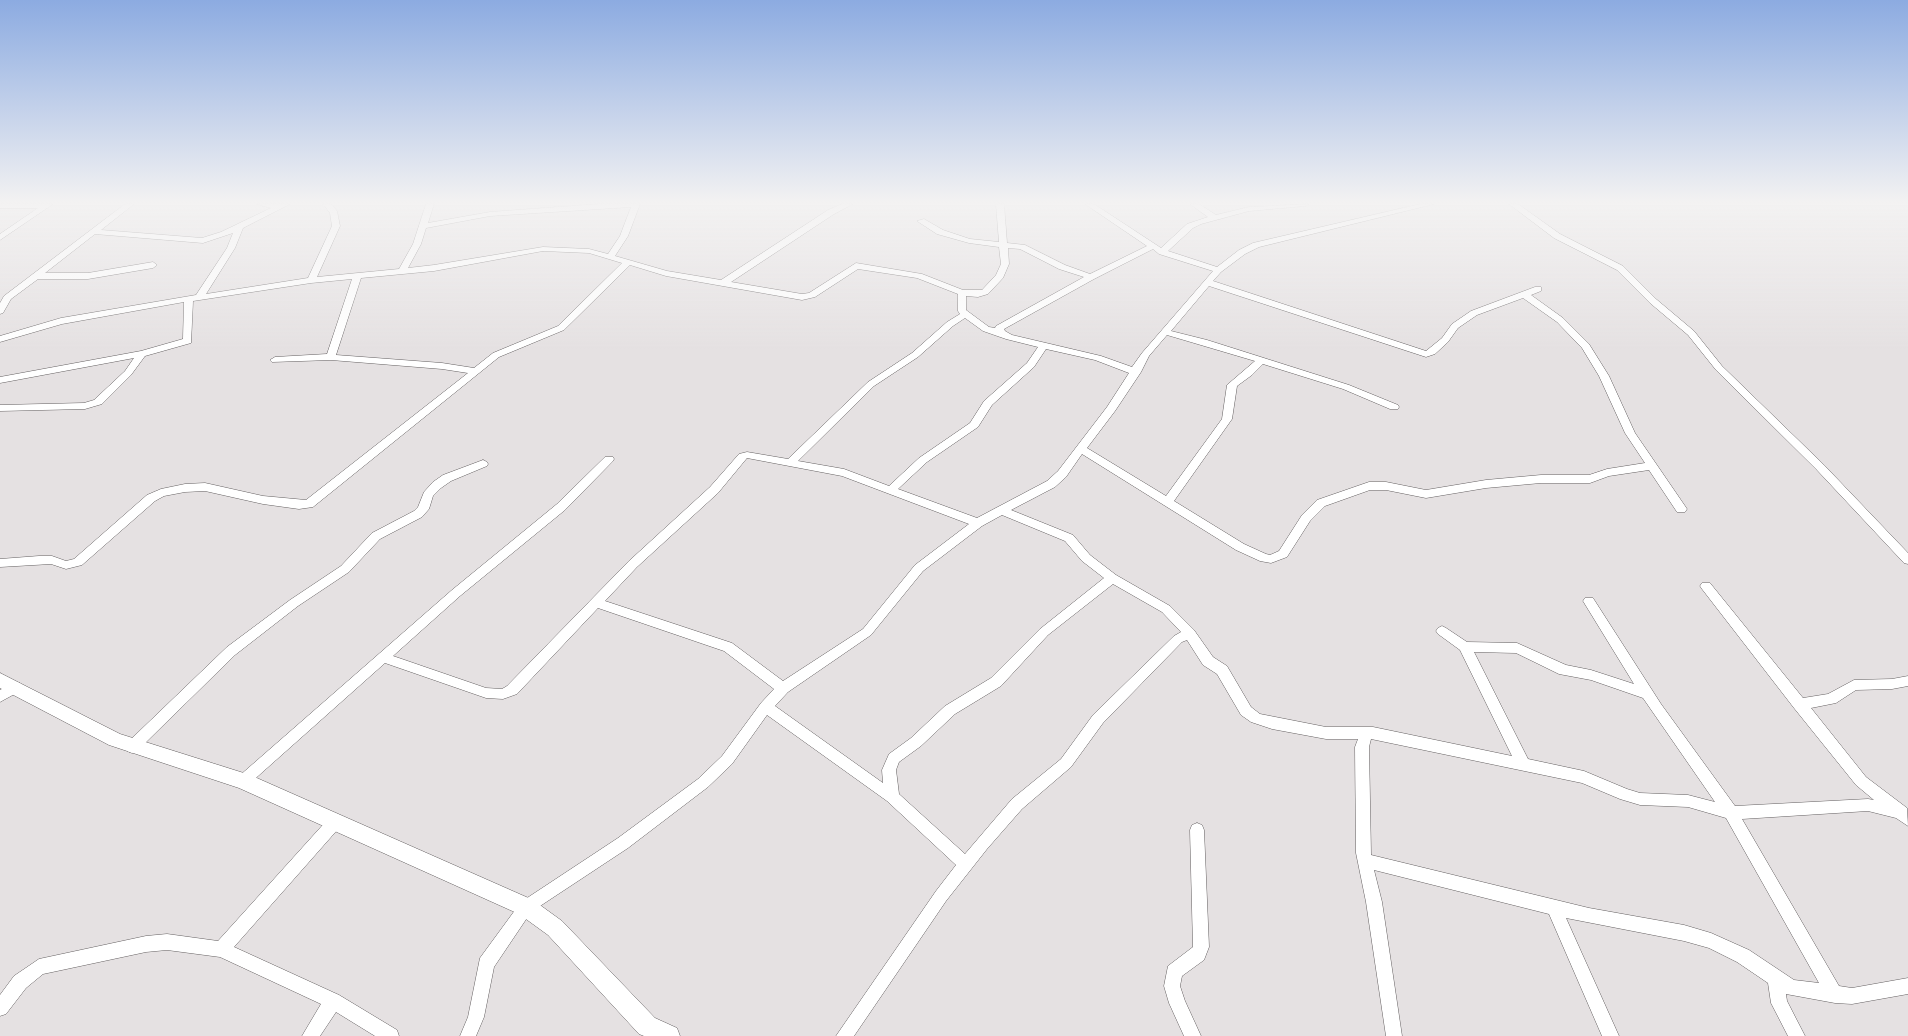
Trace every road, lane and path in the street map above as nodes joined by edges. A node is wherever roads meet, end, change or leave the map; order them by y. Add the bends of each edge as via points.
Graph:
1 (69, 252) edge
2 (228, 252) edge
3 (324, 252) edge
4 (411, 252) edge
5 (522, 252) edge
6 (590, 252) edge
7 (613, 252) edge
8 (770, 252) edge
9 (1005, 252) edge
10 (1033, 252) edge
11 (1140, 252) edge
12 (1163, 252) edge
13 (1242, 252) edge
14 (1589, 252) edge
15 (611, 256) junction
16 (628, 262) junction
17 (153, 265) dead end
18 (1218, 270) junction
19 (402, 272) junction
20 (37, 276) junction
21 (357, 276) junction
22 (1091, 277) junction
23 (311, 280) junction
24 (1207, 282) junction
25 (723, 283) junction
26 (1538, 289) dead end
27 (962, 293) junction
28 (1524, 294) junction
29 (194, 298) junction
30 (0, 311) edge
31 (965, 314) junction
32 (1164, 332) junction
33 (1001, 333) junction
34 (0, 339) edge
35 (1044, 344) junction
36 (142, 354) junction
37 (331, 357) junction
38 (276, 360) dead end
39 (1262, 360) junction
40 (474, 371) junction
41 (1136, 372) junction
42 (0, 380) edge
43 (1394, 407) dead end
44 (0, 408) edge
45 (1081, 449) junction
46 (610, 459) dead end
47 (791, 462) junction
48 (483, 464) dead end
49 (1651, 466) junction
50 (890, 491) junction
51 (1168, 502) junction
52 (1681, 509) dead end
53 (1000, 510) junction
54 (978, 523) junction
55 (1908, 560) edge
56 (0, 563) edge
57 (1112, 578) junction
58 (1706, 586) dead end
59 (1589, 600) dead end
60 (596, 603) junction
61 (1442, 631) dead end
62 (1190, 633) junction
63 (1465, 647) junction
64 (384, 658) junction
65 (1908, 681) edge
66 (5, 688) edge
67 (783, 688) junction
68 (1647, 694) junction
69 (1799, 704) junction
70 (766, 707) junction
71 (1366, 734) junction
72 (132, 747) junction
73 (1523, 763) junction
74 (243, 780) junction
75 (1861, 781) junction
76 (892, 797) junction
77 (1868, 805) junction
78 (1730, 813) junction
79 (1905, 816) edge
80 (334, 823) junction
81 (1197, 830) dead end
82 (1364, 861) junction
83 (966, 864) junction
84 (526, 906) junction
85 (1554, 908) junction
86 (221, 949) junction
87 (1776, 977) junction
88 (1908, 986) edge
89 (1835, 995) junction
90 (333, 1001) junction
91 (0, 1008) edge
92 (310, 1036) edge
93 (391, 1036) edge
94 (468, 1036) edge
95 (669, 1036) edge
96 (844, 1036) edge
97 (1193, 1036) edge
98 (1394, 1036) edge
99 (1611, 1036) edge
100 (1797, 1036) edge

1 - 20 street
2 - 29 street
3 - 23 street
4 - 19 street
5 - 19 street
6 - 15 street
7 - 15 street
8 - 25 street
9 - 27 street via 1000,276 985,292
10 - 22 street
11 - 22 street
12 - 18 street
13 - 18 street
14 - 55 street via 1620,268 1691,334 1719,368 1820,467
15 - 16 street
16 - 25 street via 666,273
16 - 40 street via 561,328 502,352
17 - 20 street via 88,276
18 - 24 street
19 - 21 street
20 - 30 street via 8,298
21 - 23 street
21 - 37 street
22 - 33 street via 1000,327
23 - 29 street
24 - 28 street via 1426,354 1474,313
24 - 32 street
25 - 27 street via 807,296 856,266 919,276
26 - 28 street
27 - 31 street via 961,306
28 - 49 street via 1560,320 1586,346 1604,376 1630,433
29 - 34 street via 61,321
29 - 36 street via 187,313 188,340
31 - 33 street via 986,329
31 - 47 street via 915,355 871,384
32 - 39 street
32 - 41 street
33 - 35 street
35 - 41 street
35 - 50 street via 1031,365 988,403 974,426 922,460
36 - 42 street
36 - 44 street via 109,392 92,405
37 - 38 street
37 - 40 street
39 - 43 street via 1346,387
39 - 51 street via 1250,374 1232,385 1227,419
40 - 56 street via 309,504 263,500 206,487 185,488 152,498 78,562 66,565 52,560
41 - 45 street
45 - 51 street
45 - 53 street via 1051,484
46 - 64 street via 561,507
47 - 50 street via 844,473
47 - 60 street via 752,454 743,456 714,490 633,564
48 - 72 street via 437,485 418,514 376,536 345,569 231,651
49 - 51 street via 1590,479 1486,484 1426,494 1369,486 1321,503 1306,518 1283,554 1271,559 1240,547
49 - 52 street
50 - 54 street
53 - 54 street
53 - 57 street via 1069,538 1086,558
54 - 67 street via 919,568 867,632
57 - 62 street via 1166,609
57 - 76 street via 1044,632 996,682 950,710 894,758 889,770
58 - 69 street
59 - 68 street
60 - 64 street via 519,683 503,694 486,693
60 - 67 street via 728,647
61 - 63 street
62 - 71 street via 1208,660 1231,682 1246,711 1256,718 1326,733
62 - 83 street via 1178,639 1098,719 1066,763 1017,804
63 - 68 street via 1517,648 1564,670 1591,675
63 - 73 street
64 - 74 street
65 - 69 street via 1854,686 1831,699
66 - 72 street
67 - 70 street
68 - 78 street
69 - 75 street
70 - 76 street
70 - 84 street via 727,760 703,783 623,843
71 - 73 street
71 - 82 street via 1362,747
72 - 74 street
73 - 78 street via 1584,777 1625,795 1688,801
74 - 80 street
75 - 77 street
75 - 79 street
76 - 83 street
77 - 78 street
77 - 79 street
78 - 89 street
80 - 84 street
80 - 86 street
81 - 97 street via 1201,948 1174,972 1172,986
82 - 85 street
82 - 98 street via 1374,902
83 - 96 street
84 - 94 street via 486,964 476,1016
84 - 95 street via 556,928 646,1026
85 - 87 street via 1684,933 1742,956
85 - 99 street
86 - 90 street
86 - 91 street via 167,942 146,944 39,967 20,982
87 - 89 street via 1791,988
87 - 100 street via 1779,1003
88 - 89 street via 1852,996
90 - 92 street
90 - 93 street

